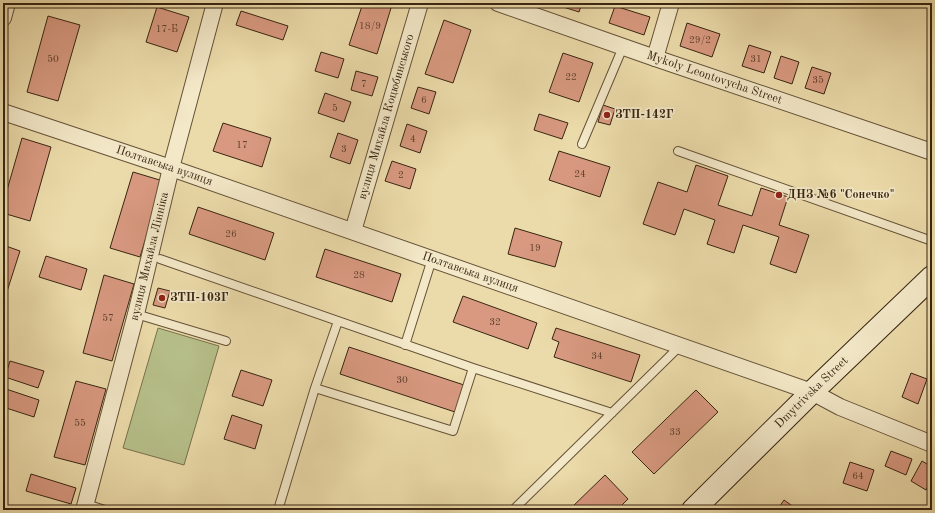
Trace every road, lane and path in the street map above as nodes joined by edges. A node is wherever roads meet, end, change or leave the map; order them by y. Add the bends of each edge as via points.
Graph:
1 (7, 3) edge
2 (215, 3) edge
3 (420, 3) edge
4 (498, 3) edge
5 (670, 3) edge
6 (3, 18) edge
7 (622, 47) junction
8 (655, 58) junction
9 (3, 112) edge
10 (582, 144) dead end
11 (678, 150) dead end
12 (932, 152) edge
13 (171, 168) junction
14 (353, 231) junction
15 (932, 241) edge
16 (160, 259) dead end
17 (432, 259) junction
18 (932, 277) edge
19 (136, 314) junction
20 (338, 321) junction
21 (226, 342) dead end
22 (405, 344) junction
23 (680, 346) junction
24 (473, 368) junction
25 (314, 388) junction
26 (812, 392) junction
27 (612, 413) junction
28 (932, 444) edge
29 (85, 507) edge
30 (105, 510) edge
31 (278, 510) edge
32 (513, 510) edge
33 (693, 510) edge

1 - 6 street
2 - 13 street, вулиця Михайла Лінніка
3 - 14 street, вулиця Михайла Коцюбинського
4 - 7 street, Mykoly Leontovycha Street
5 - 8 street
7 - 8 street, Mykoly Leontovycha Street
7 - 10 lane
8 - 12 street, Mykoly Leontovycha Street
9 - 13 street, Полтавська вулиця
11 - 15 lane
13 - 14 street, Полтавська вулиця
13 - 19 street, вулиця Михайла Лінніка
14 - 17 street, Полтавська вулиця
16 - 20 lane
17 - 22 lane
17 - 23 street, Полтавська вулиця
18 - 26 main road, Dmytrivska Street
19 - 21 lane
19 - 29 street, вулиця Михайла Лінніка
20 - 22 lane
20 - 25 lane
22 - 24 lane
23 - 26 street, Полтавська вулиця
23 - 27 lane
24 - 25 lane via 453,431
24 - 27 lane
25 - 31 lane
26 - 28 street, Полтавська вулиця
26 - 33 main road, Dmytrivska Street
27 - 32 lane
29 - 30 lane

